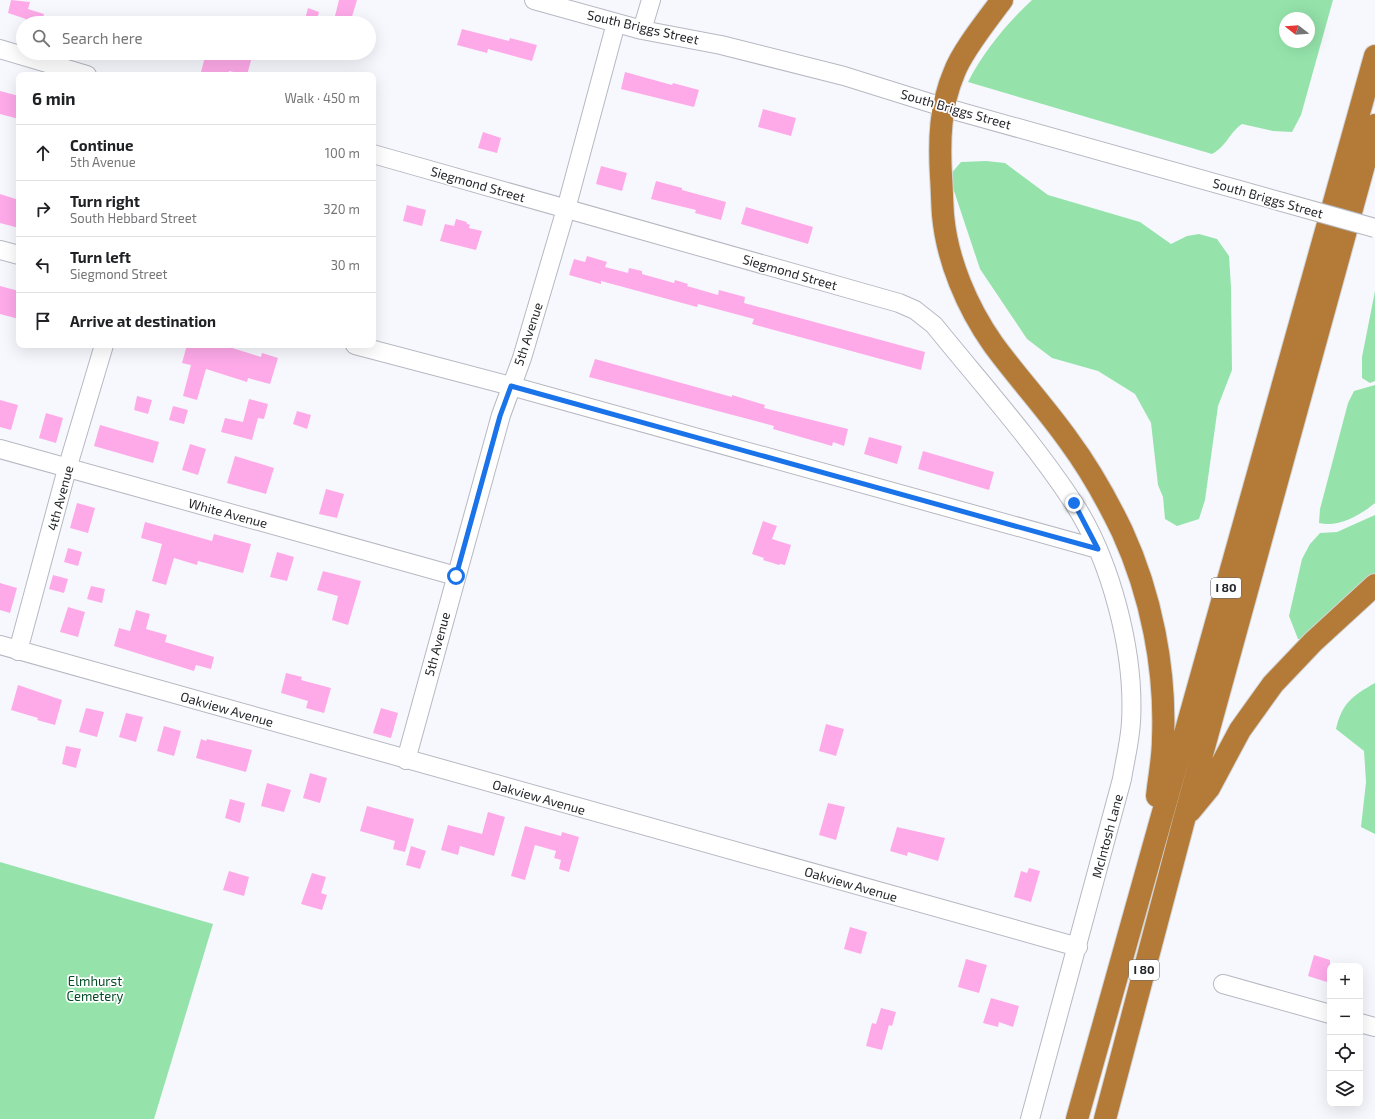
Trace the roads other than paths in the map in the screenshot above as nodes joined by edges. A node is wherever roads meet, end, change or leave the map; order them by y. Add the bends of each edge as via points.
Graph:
1 (534, 0) edge
2 (651, 0) edge
3 (1002, 0) edge
4 (616, 23) junction
5 (642, 30) junction
6 (0, 49) edge
7 (16, 54) edge
8 (1375, 56) edge
9 (37, 60) edge
10 (77, 72) edge
11 (943, 107) junction
12 (1375, 125) edge
13 (376, 155) edge
14 (566, 209) junction
15 (1375, 228) edge
16 (0, 250) edge
17 (16, 254) edge
18 (103, 348) edge
19 (366, 348) edge
20 (511, 386) junction
21 (0, 450) edge
22 (67, 469) junction
23 (1098, 549) junction
24 (456, 576) junction
25 (1375, 585) edge
26 (0, 646) edge
27 (18, 651) junction
28 (406, 760) junction
29 (1184, 820) junction
30 (1146, 876) junction
31 (1078, 947) junction
32 (1223, 984) dead end
33 (1327, 1013) edge
34 (1363, 1024) edge
35 (1375, 1027) edge
36 (1030, 1119) edge
37 (1077, 1119) edge
38 (1105, 1119) edge

1 - 4 street, South Briggs Street
2 - 5 street
3 - 11 highway via 954,71
4 - 5 street, South Briggs Street
4 - 14 street, 5th Avenue
5 - 11 street, South Briggs Street via 721,45 780,60 858,80
6 - 7 street
8 - 30 highway, I 80
9 - 10 street
11 - 15 street, South Briggs Street, bridge
11 - 30 highway via 940,149 943,216 952,260 966,296 993,343 1069,441 1098,486 1122,531 1141,580 1156,643 1163,726 1160,774
12 - 29 highway, I 80
13 - 14 street, Siegmond Street
14 - 20 street, 5th Avenue via 522,358
14 - 23 street, Siegmond Street via 899,303 915,310 934,325 1046,464 1074,503
16 - 17 street
18 - 22 street, 4th Avenue
19 - 20 street
20 - 23 street
20 - 24 street, 5th Avenue via 500,416
21 - 22 street, White Avenue
22 - 24 street, White Avenue
22 - 27 street, 4th Avenue
23 - 31 street, McIntosh Lane via 1118,607 1129,665 1131,722 1122,779
24 - 28 street, 5th Avenue
25 - 29 highway via 1313,642 1273,684 1240,730 1209,788
26 - 27 street, Oakview Avenue
27 - 28 street, Oakview Avenue
28 - 31 street, Oakview Avenue
29 - 38 highway, I 80
30 - 37 highway, I 80
31 - 36 street, McIntosh Lane
32 - 33 street
34 - 35 street

